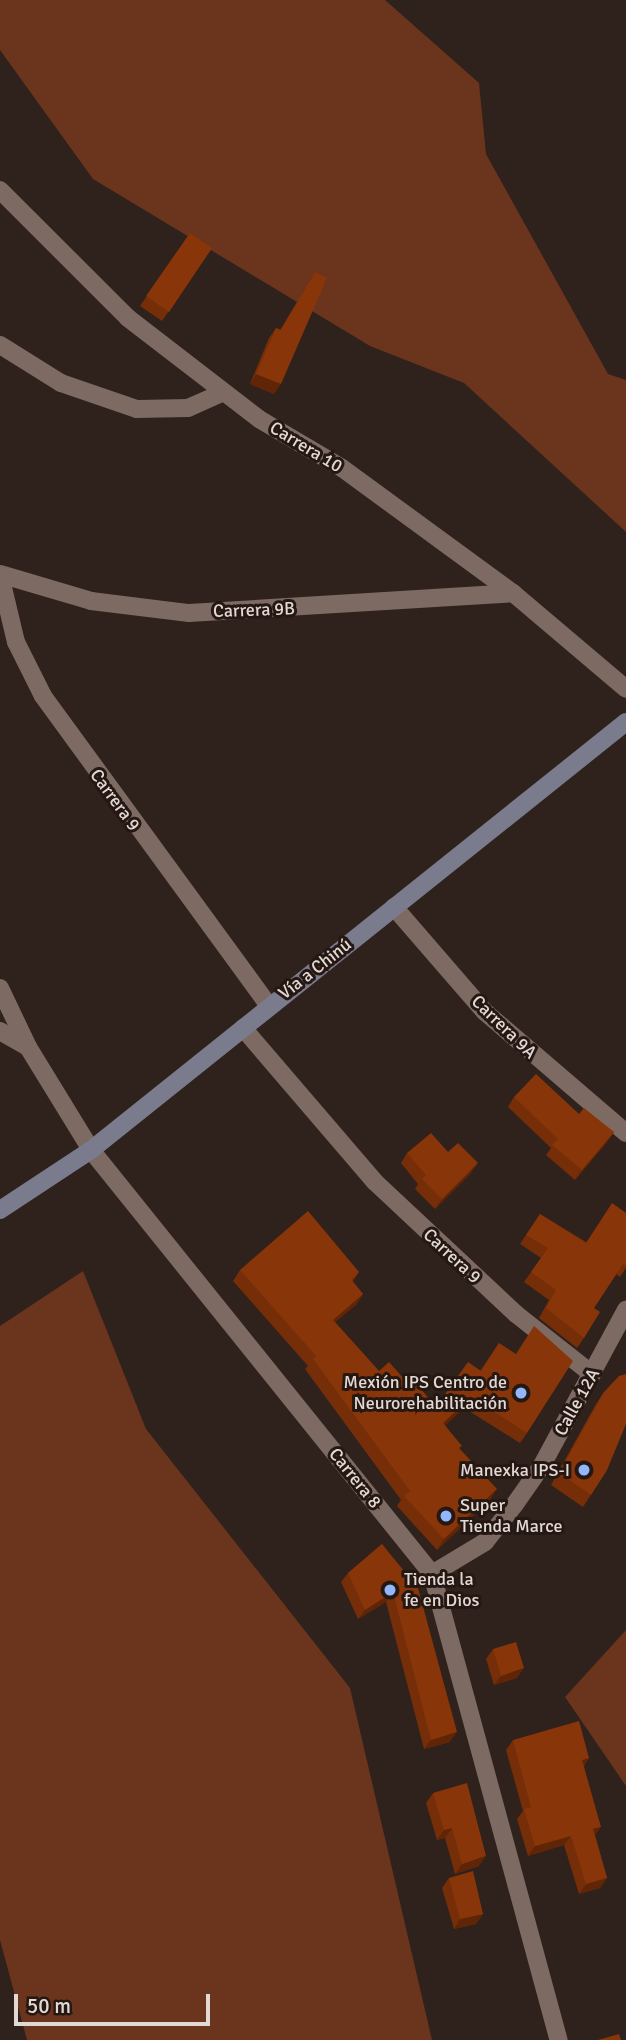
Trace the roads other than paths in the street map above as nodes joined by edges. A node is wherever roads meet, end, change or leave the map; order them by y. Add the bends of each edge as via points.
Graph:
1 (0, 190) edge
2 (0, 345) edge
3 (224, 392) junction
4 (0, 575) edge
5 (513, 593) junction
6 (626, 689) edge
7 (626, 722) edge
8 (394, 907) junction
9 (0, 988) edge
10 (269, 1006) junction
11 (243, 1028) junction
12 (0, 1031) edge
13 (29, 1048) junction
14 (626, 1133) edge
15 (91, 1150) junction
16 (0, 1210) edge
17 (626, 1310) edge
18 (592, 1374) junction
19 (432, 1574) junction
20 (559, 2040) edge

1 - 3 street, Carrera 10 via 128,318
2 - 3 street via 61,383 137,408 188,408
3 - 5 street, Carrera 10 via 259,419 342,468
4 - 5 street, Carrera 9B via 91,601 190,613
4 - 10 street, Carrera 9 via 16,642 43,696
5 - 6 street, Carrera 10
7 - 8 main road, Vía a Chinú
8 - 10 main road, Vía a Chinú
8 - 14 street, Carrera 9A via 485,1012
9 - 13 street, Carrera 8
10 - 11 main road, Vía a Chinú
11 - 15 main road, Vía a Chinú
11 - 18 street, Carrera 9 via 375,1182 516,1314
12 - 13 street
13 - 15 street, Carrera 8
15 - 16 main road, Vía a Chinú
15 - 19 street, Carrera 8
17 - 18 street, Calle 12A
18 - 19 street, Calle 12A via 541,1468 485,1542
19 - 20 street, Carrera 8

